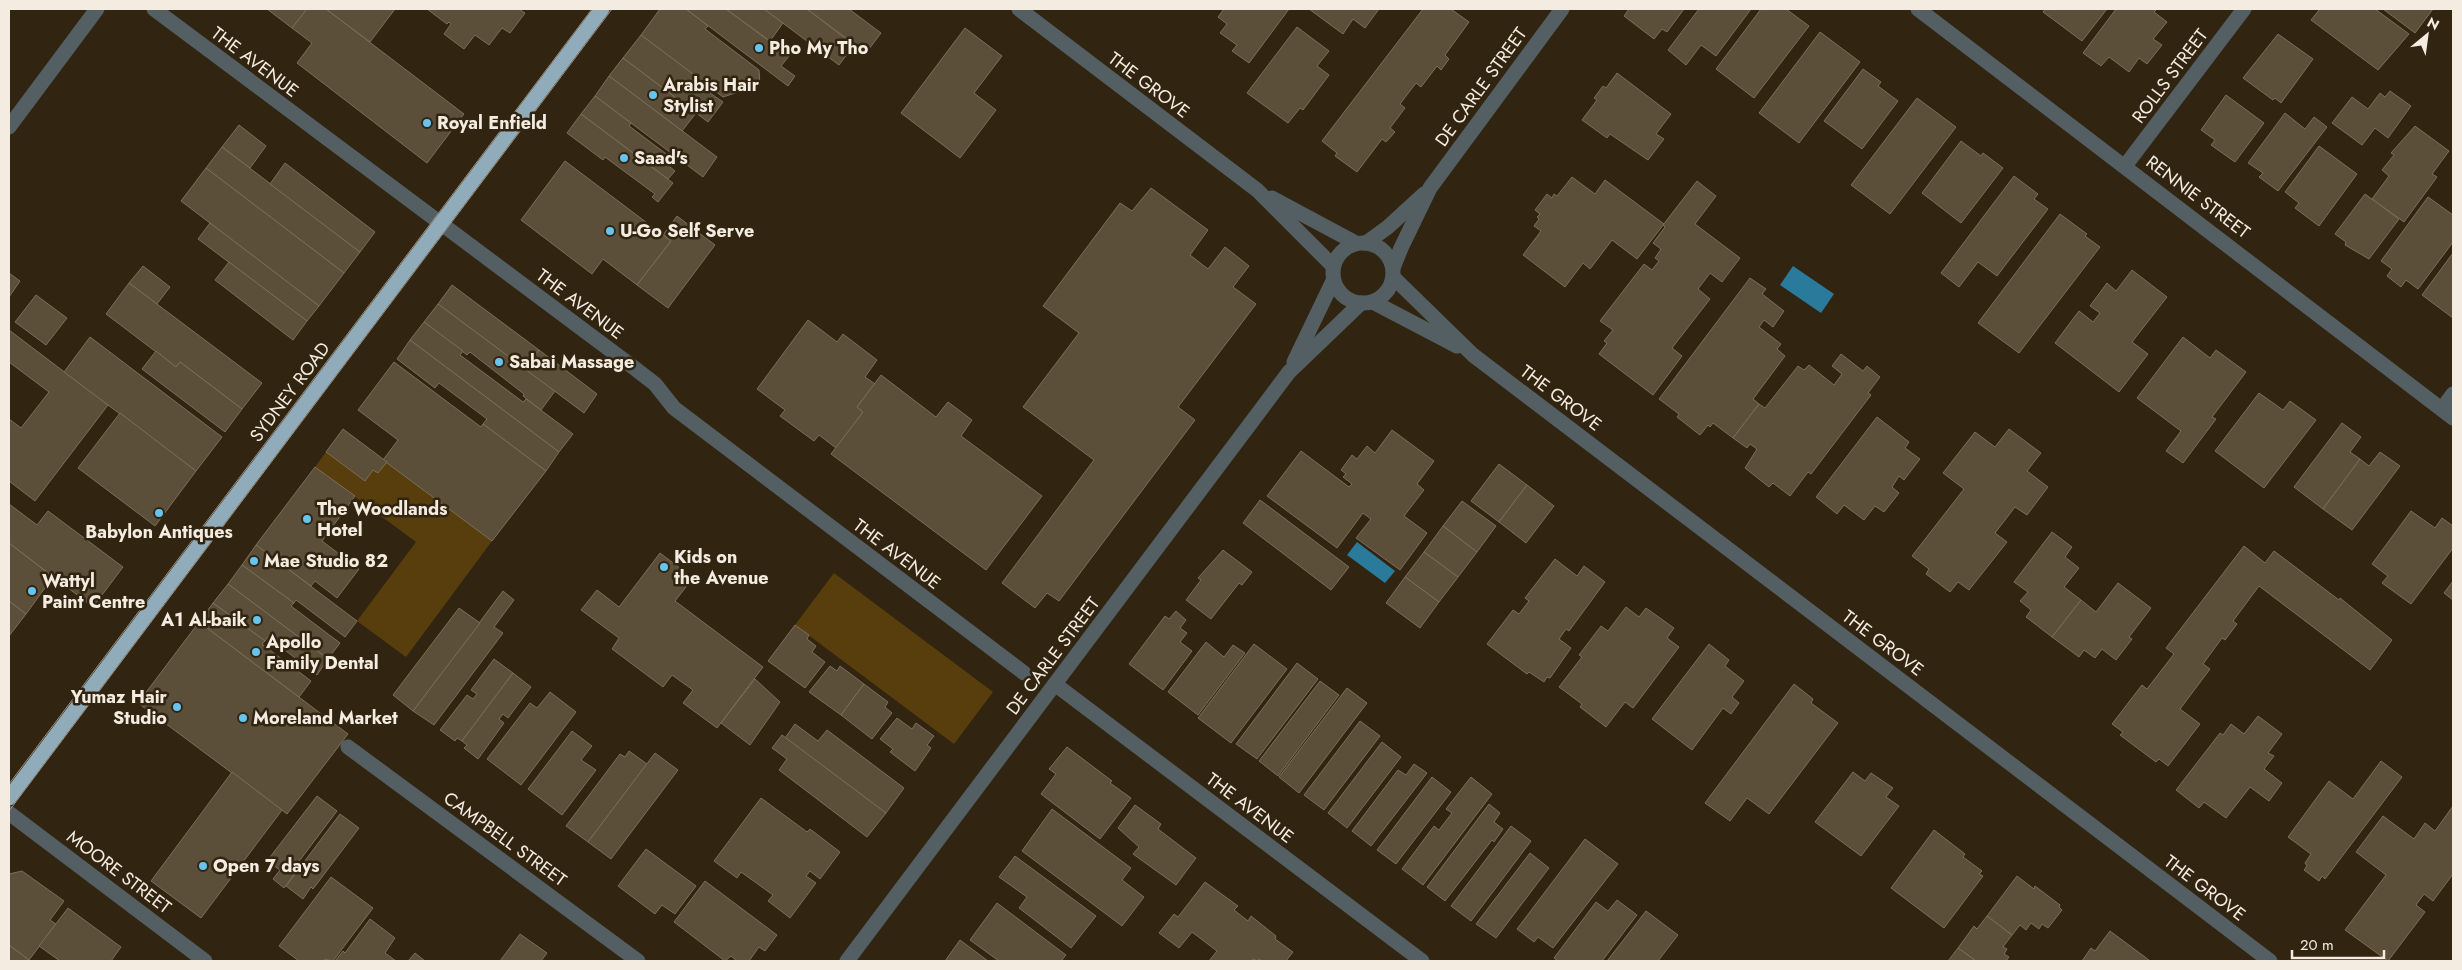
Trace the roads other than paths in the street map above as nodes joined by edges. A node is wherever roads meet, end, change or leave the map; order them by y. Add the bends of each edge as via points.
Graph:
1 (97, 9) edge
2 (154, 9) edge
3 (1019, 9) edge
4 (1562, 9) edge
5 (1918, 9) edge
6 (2244, 9) edge
7 (599, 10) edge
8 (9, 127) edge
9 (2125, 166) junction
10 (1430, 188) junction
11 (1257, 190) junction
12 (440, 225) junction
13 (1361, 243) junction
14 (1333, 266) junction
15 (1393, 273) junction
16 (1333, 281) junction
17 (1367, 303) junction
18 (1473, 355) junction
19 (1289, 372) junction
20 (2453, 394) edge
21 (2448, 414) edge
22 (1024, 674) dead end
23 (1056, 685) junction
24 (348, 747) dead end
25 (9, 798) edge
26 (9, 813) edge
27 (205, 961) edge
28 (638, 961) edge
29 (847, 961) edge
30 (1422, 961) edge
31 (2270, 961) edge

1 - 8 street
2 - 12 street, THE AVENUE
3 - 11 street, THE GROVE
4 - 10 street, DE CARLE STREET
5 - 9 street, RENNIE STREET
6 - 9 street, ROLLS STREET
7 - 12 highway, SYDNEY ROAD
9 - 21 street, RENNIE STREET
10 - 13 street, DE CARLE STREET via 1388,227
10 - 15 street, DE CARLE STREET via 1400,248
11 - 13 street, THE GROVE
11 - 14 street, THE GROVE
12 - 22 street, THE AVENUE via 647,379 674,408
12 - 25 highway, SYDNEY ROAD
13 - 14 street via 1341,252
13 - 15 street via 1376,245 1384,251 1390,258
14 - 16 street
15 - 17 street via 1386,292
15 - 18 street, THE GROVE
16 - 17 street via 1343,297 1351,302
16 - 19 street, DE CARLE STREET
17 - 18 street, THE GROVE
17 - 19 street, DE CARLE STREET
18 - 31 street, THE GROVE
19 - 23 street, DE CARLE STREET
20 - 21 street
23 - 29 street, DE CARLE STREET
23 - 30 street, THE AVENUE
24 - 28 street, CAMPBELL STREET
26 - 27 street, MOORE STREET

